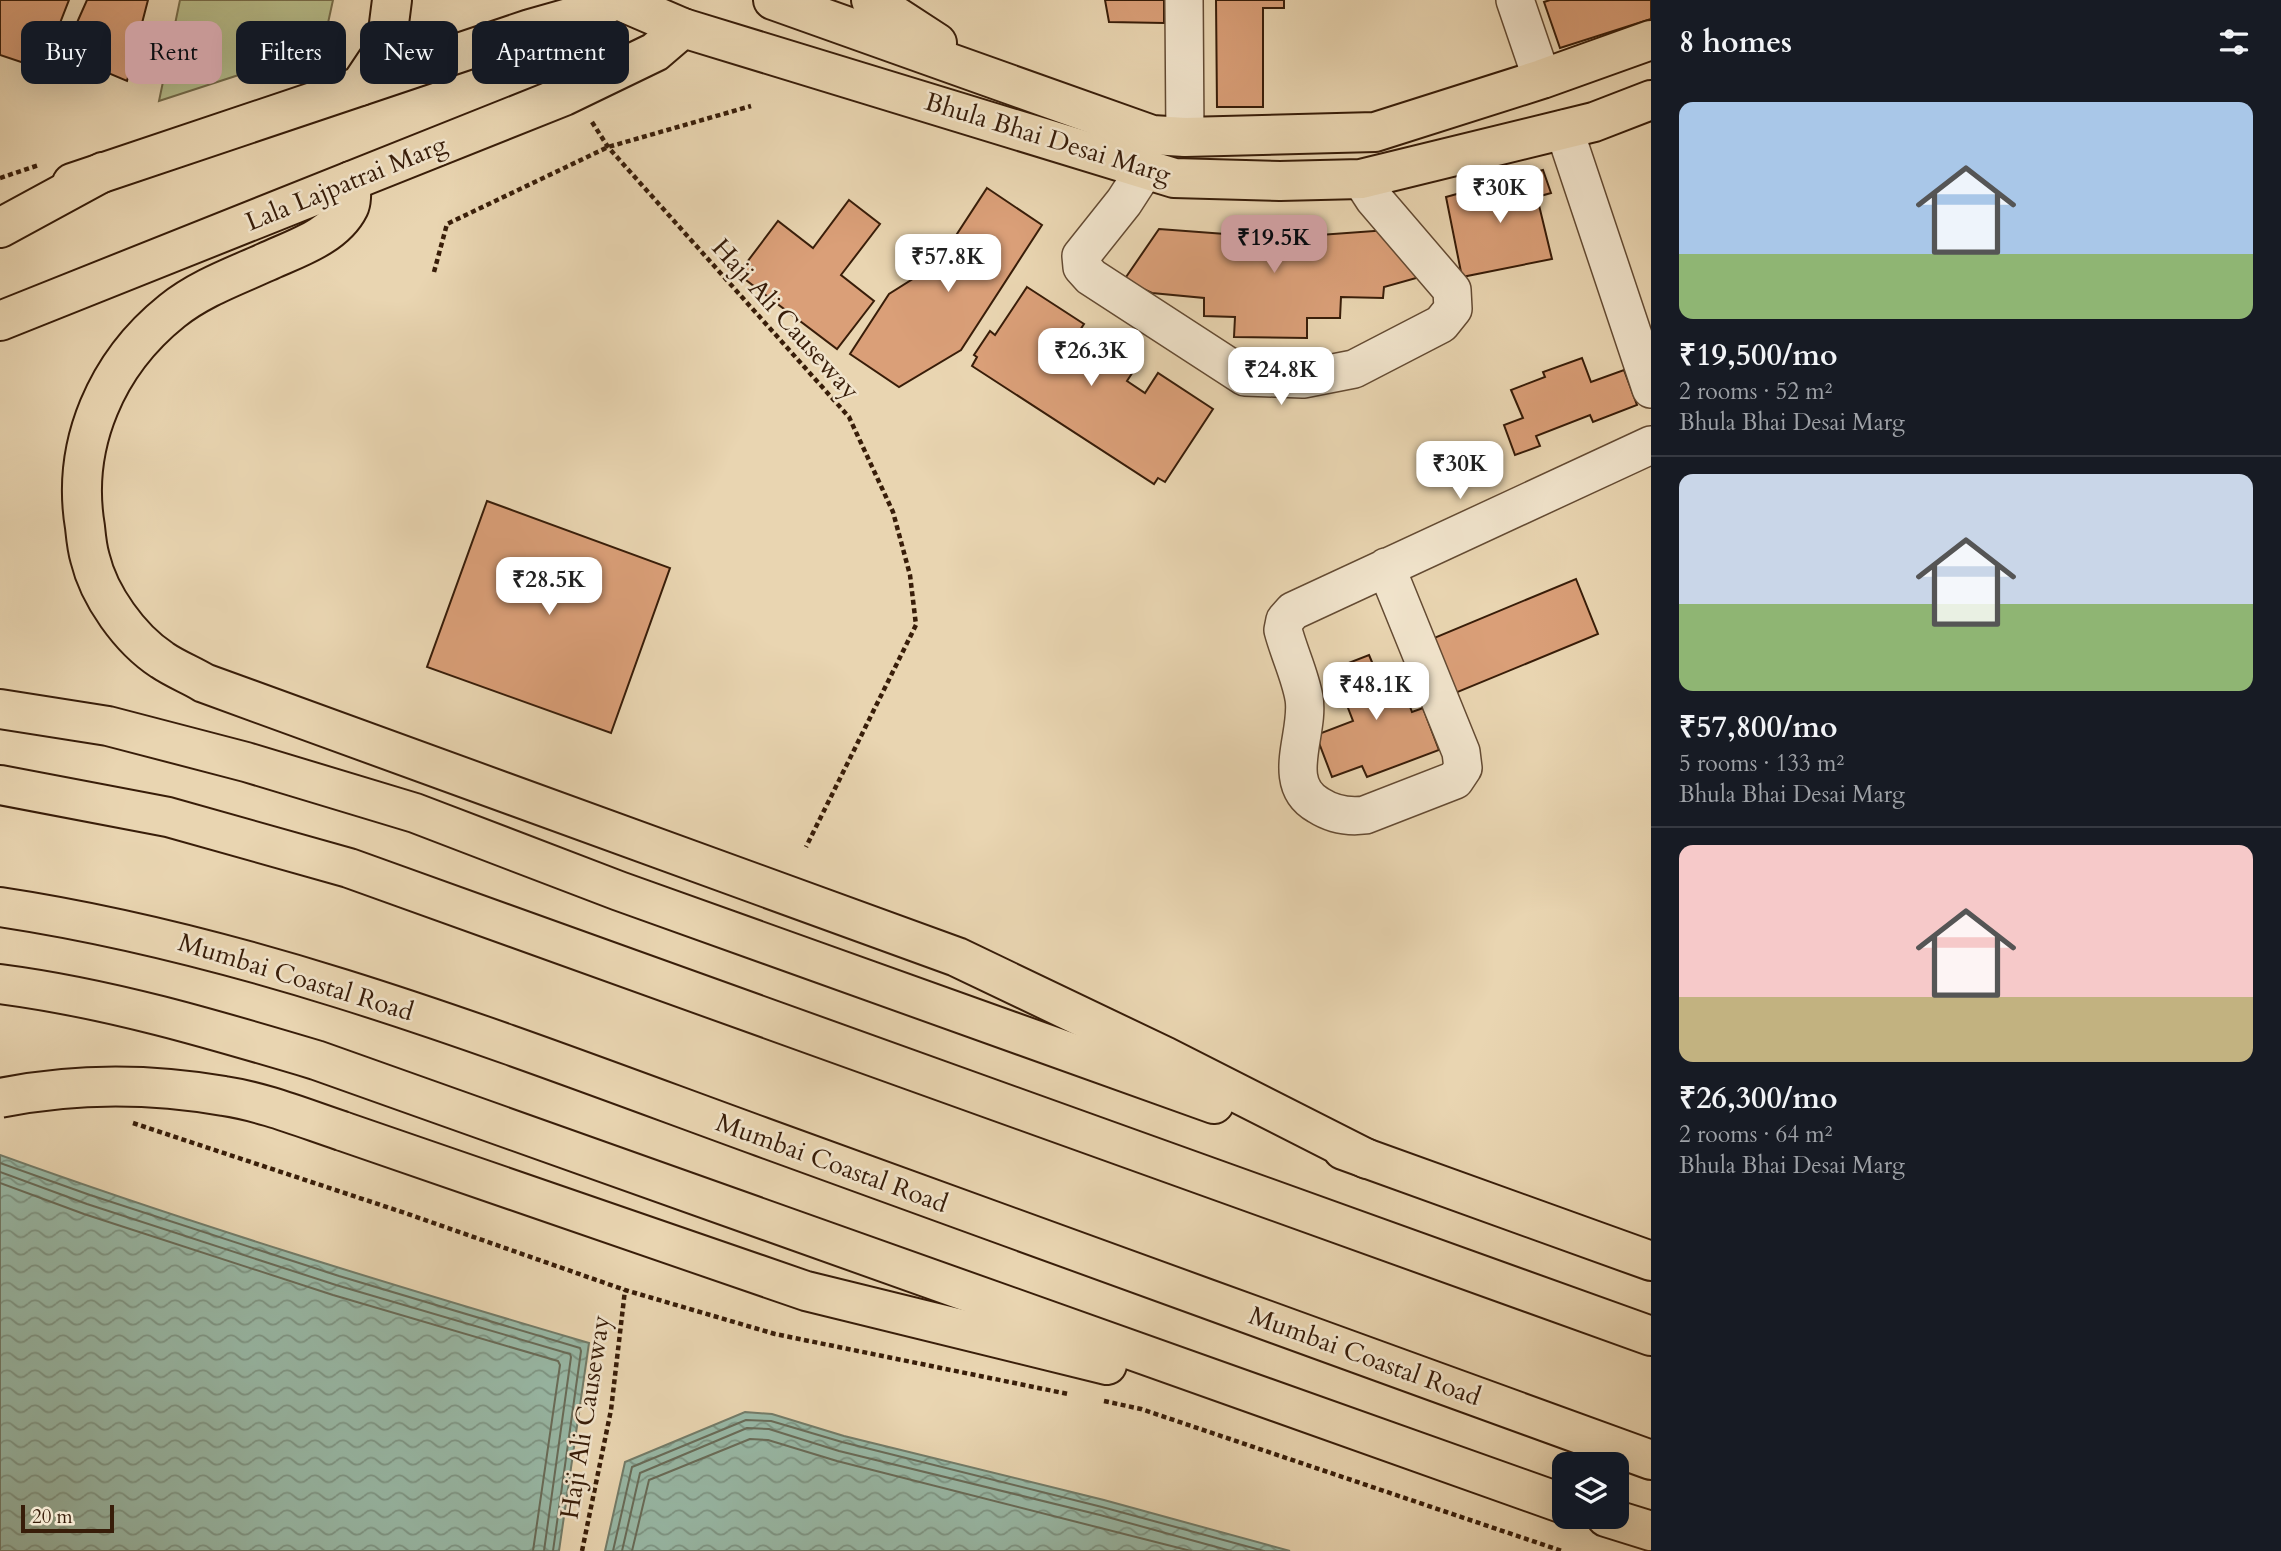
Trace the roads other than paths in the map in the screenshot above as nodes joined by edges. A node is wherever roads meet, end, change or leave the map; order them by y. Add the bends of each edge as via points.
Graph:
1 (392, 0) edge
2 (617, 0) edge
3 (773, 0) edge
4 (871, 0) edge
5 (1184, 0) edge
6 (1515, 0) edge
7 (684, 14) edge
8 (1651, 40) edge
9 (991, 79) junction
10 (1542, 79) junction
11 (360, 86) junction
12 (1651, 100) edge
13 (1564, 129) junction
14 (1185, 137) junction
15 (1146, 169) junction
16 (103, 172) junction
17 (1361, 179) junction
18 (351, 181) junction
19 (0, 207) edge
20 (0, 228) edge
21 (0, 321) edge
22 (1651, 389) edge
23 (1651, 445) edge
24 (1386, 567) junction
25 (0, 709) edge
26 (0, 785) edge
27 (0, 906) edge
28 (0, 984) edge
29 (0, 1098) edge
30 (1367, 1159) junction
31 (1651, 1261) edge
32 (1651, 1336) edge
33 (1296, 1409) junction
34 (1651, 1460) edge
35 (1552, 1500) edge
36 (1629, 1524) edge
37 (1651, 1531) edge

1 - 11 main road via 386,47
2 - 7 main road, Bhula Bhai Desai Marg
2 - 11 main road
3 - 9 main road, Bhula Bhai Desai Marg
4 - 9 main road
5 - 14 street
6 - 10 street
7 - 15 main road, Bhula Bhai Desai Marg
7 - 18 main road, Lala Lajpatrai Marg via 655,52 564,96
8 - 10 main road, Bhula Bhai Desai Marg
9 - 14 main road, Bhula Bhai Desai Marg via 1152,135
10 - 14 main road, Bhula Bhai Desai Marg via 1375,132
11 - 16 main road
12 - 13 main road, Bhula Bhai Desai Marg
13 - 17 main road, Bhula Bhai Desai Marg
13 - 22 street
15 - 17 main road, Bhula Bhai Desai Marg via 1174,178
15 - 17 street via 1081,256 1082,267 1245,377 1265,378 1303,379 1354,369 1441,324 1453,309 1452,290
16 - 19 main road
16 - 20 main road
18 - 21 main road, Lala Lajpatrai Marg
18 - 30 main road via 350,206 335,225 316,239 173,310 124,360 104,393 89,434 82,476 83,518 90,560 109,603 132,635 162,660 204,683 957,957 1166,1056
23 - 24 street
24 - 24 street via 1293,611 1283,630 1304,699 1298,771 1301,789 1325,810 1352,817 1455,780 1463,768 1461,752
25 - 30 main road via 120,729 415,813
26 - 32 main road via 168,817 349,868
27 - 34 main road, Mumbai Coastal Road via 171,939 389,1002
28 - 33 main road via 185,1021 316,1060
29 - 33 main road, bridge via 110,1086 225,1096 342,1131 806,1291
30 - 31 main road
33 - 35 main road
36 - 37 main road

